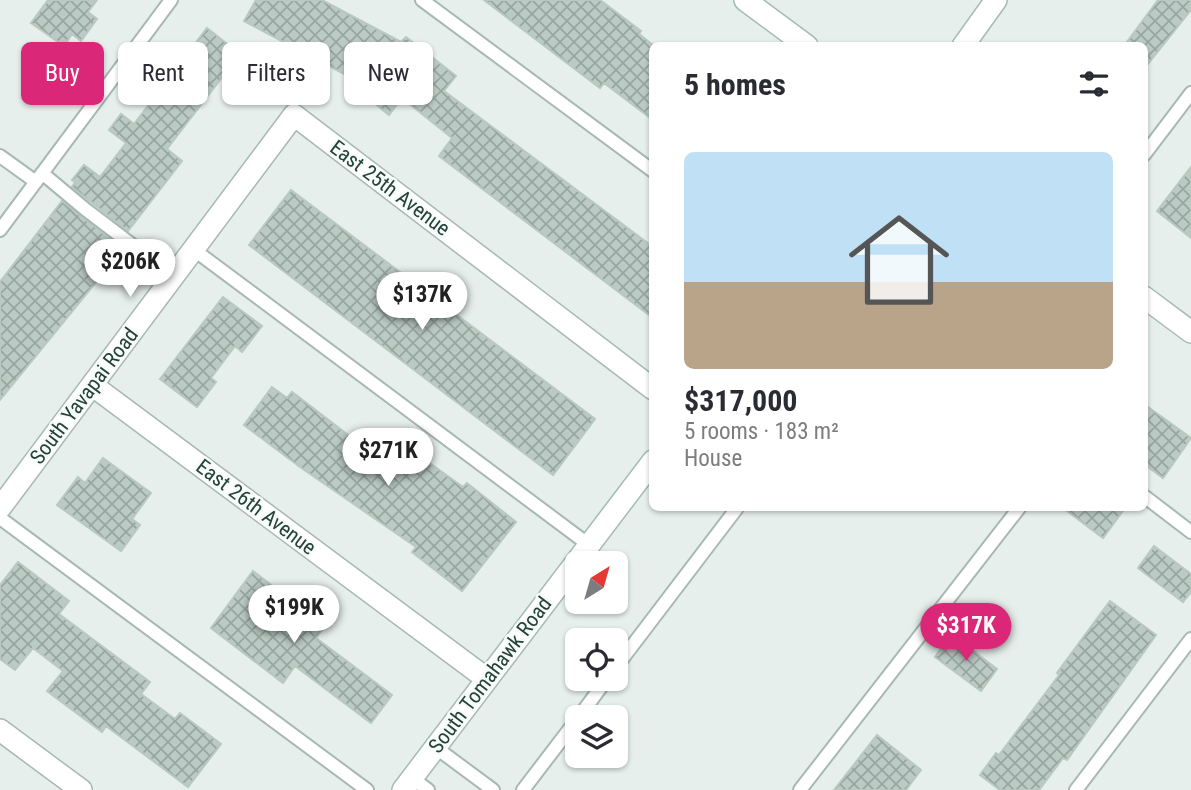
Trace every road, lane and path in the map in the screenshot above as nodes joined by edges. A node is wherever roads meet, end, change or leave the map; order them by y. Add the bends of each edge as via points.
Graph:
1 (171, 0) edge
2 (422, 0) edge
3 (746, 0) edge
4 (996, 0) edge
5 (802, 42) edge
6 (966, 42) edge
7 (1191, 93) edge
8 (294, 115) joint
9 (1148, 150) edge
10 (0, 156) edge
11 (649, 168) edge
12 (39, 177) junction
13 (0, 230) edge
14 (193, 249) junction
15 (173, 276) junction
16 (1148, 300) edge
17 (1191, 332) edge
18 (92, 385) junction
19 (649, 385) edge
20 (649, 466) edge
21 (1148, 499) edge
22 (0, 508) edge
23 (735, 511) edge
24 (1017, 511) edge
25 (0, 518) edge
26 (1191, 532) edge
27 (589, 545) junction
28 (1191, 639) edge
29 (628, 651) edge
30 (487, 679) junction
31 (0, 730) edge
32 (565, 735) edge
33 (436, 747) junction
34 (414, 786) edge
35 (81, 790) edge
36 (367, 790) edge
37 (493, 790) edge
38 (523, 790) edge
39 (800, 790) edge
40 (1076, 790) edge

1 - 12 lane
2 - 11 lane
3 - 5 street
4 - 6 street
7 - 9 lane
8 - 14 street, South Yavapai Road
8 - 19 street, East 25th Avenue
10 - 12 lane
12 - 13 lane
12 - 15 lane
14 - 15 street, South Yavapai Road
14 - 27 lane
15 - 18 street, South Yavapai Road
16 - 17 street
18 - 22 street, South Yavapai Road
18 - 30 street, East 26th Avenue
20 - 27 street, South Tomahawk Road
21 - 26 lane
23 - 29 lane
24 - 39 lane
25 - 36 lane
27 - 30 street, South Tomahawk Road
28 - 40 lane
30 - 33 street, South Tomahawk Road
31 - 35 street
32 - 38 lane
33 - 34 street, South Tomahawk Road
33 - 37 lane

